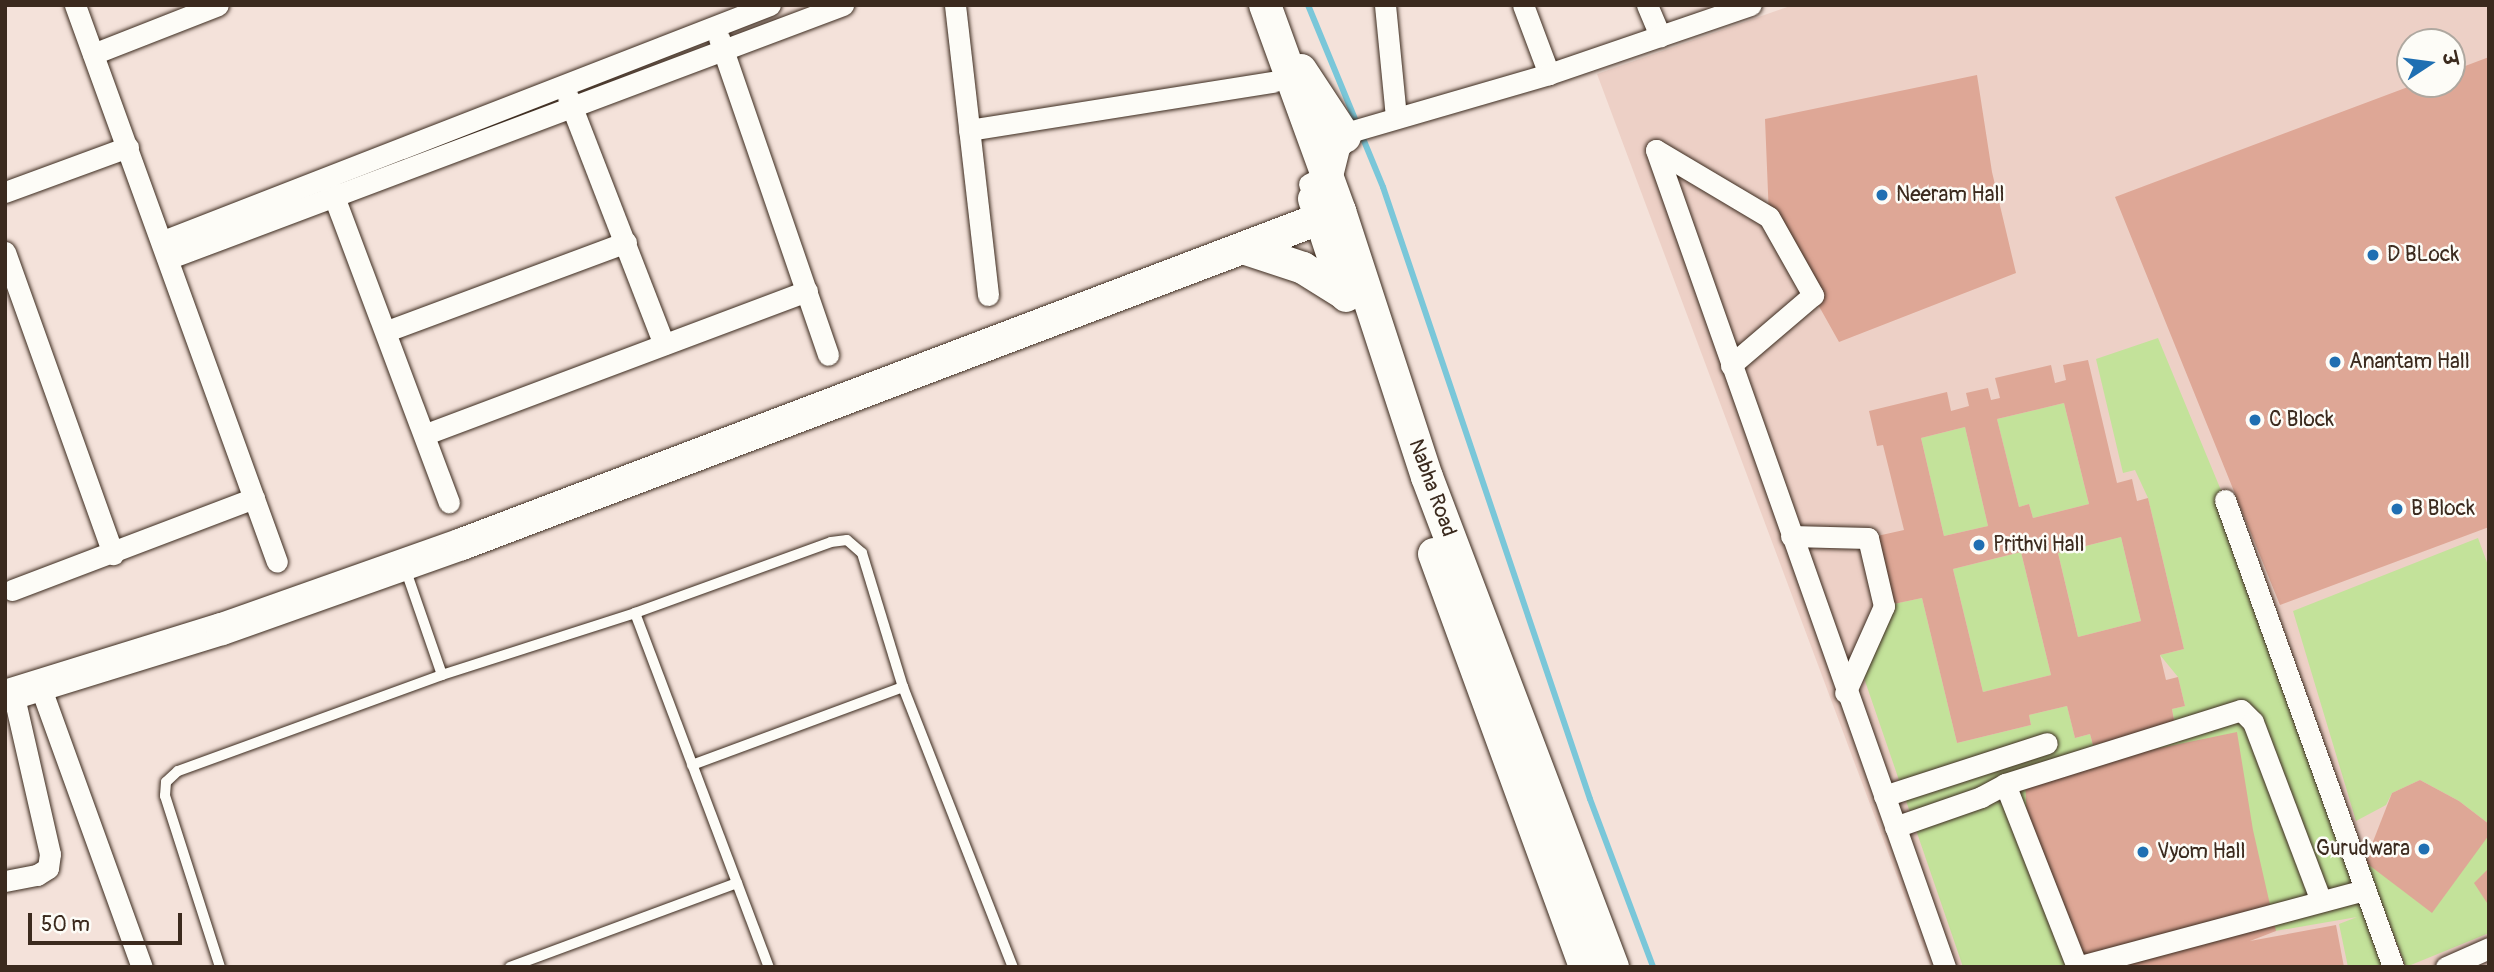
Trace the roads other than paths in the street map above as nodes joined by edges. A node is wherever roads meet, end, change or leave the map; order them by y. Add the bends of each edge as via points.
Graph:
1 (75, 5) edge
2 (218, 5) edge
3 (770, 5) edge
4 (843, 5) edge
5 (956, 5) edge
6 (1244, 5) edge
7 (1265, 5) edge
8 (1385, 5) edge
9 (1524, 5) edge
10 (1647, 5) edge
11 (1751, 5) edge
12 (715, 27) junction
13 (1660, 36) junction
14 (724, 51) junction
15 (93, 54) junction
16 (1279, 68) junction
17 (1549, 74) junction
18 (564, 85) junction
19 (573, 108) junction
20 (1396, 117) junction
21 (968, 130) junction
22 (1354, 132) junction
23 (128, 147) junction
24 (327, 177) junction
25 (1318, 180) junction
26 (5, 192) edge
27 (335, 198) junction
28 (1330, 215) junction
29 (626, 242) junction
30 (1247, 249) junction
31 (166, 250) junction
32 (5, 252) edge
33 (807, 291) junction
34 (1345, 294) junction
35 (989, 295) dead end
36 (387, 331) junction
37 (664, 344) junction
38 (828, 355) dead end
39 (1731, 365) junction
40 (426, 434) junction
41 (254, 498) junction
42 (2225, 500) dead end
43 (449, 502) dead end
44 (1791, 536) junction
45 (113, 554) junction
46 (277, 562) dead end
47 (404, 565) junction
48 (12, 590) dead end
49 (1463, 604) junction
50 (635, 613) junction
51 (442, 675) junction
52 (903, 687) junction
53 (19, 691) edge
54 (1845, 693) junction
55 (2047, 743) dead end
56 (692, 765) junction
57 (2005, 784) junction
58 (1884, 796) junction
59 (1895, 827) junction
60 (5, 881) edge
61 (737, 883) junction
62 (2365, 890) junction
63 (2321, 901) junction
64 (2489, 948) edge
65 (142, 967) edge
66 (220, 967) edge
67 (510, 967) edge
68 (769, 967) edge
69 (1013, 967) edge
70 (1585, 967) edge
71 (1613, 967) edge
72 (1945, 967) edge
73 (2077, 967) edge
74 (2393, 967) edge
75 (2446, 967) edge

1 - 15 street
2 - 15 street
3 - 12 street
4 - 14 street
5 - 21 street
6 - 16 main road, Nabha Road
7 - 16 main road, Nabha Road
8 - 20 street
9 - 17 street
10 - 13 street
11 - 13 street
12 - 14 street
12 - 18 street
13 - 17 street
14 - 19 street
14 - 33 street
15 - 23 street
16 - 21 street
16 - 22 main road via 1315,87
16 - 25 main road, Nabha Road
17 - 20 street
18 - 19 street
18 - 24 street
19 - 27 street
19 - 29 street
20 - 22 street
21 - 35 street
22 - 25 street via 1339,161
23 - 26 street
23 - 31 street
24 - 27 street
24 - 31 street
25 - 28 main road, Nabha Road
27 - 31 street
27 - 36 street
28 - 30 main road
28 - 34 main road, Nabha Road
28 - 49 main road, Nabha Road via 1427,477
29 - 36 street
29 - 37 street
30 - 34 main road via 1303,268
30 - 47 main road
31 - 41 street
32 - 45 street
33 - 37 street
33 - 38 street
34 - 49 main road, Nabha Road
36 - 40 street
37 - 40 street
39 - 39 street via 1678,213 1656,150 1769,217 1812,295
39 - 44 street
40 - 43 street
41 - 45 street
41 - 46 street
42 - 62 street
44 - 54 street
44 - 54 street via 1868,538 1884,606
45 - 48 street
47 - 51 lane
47 - 53 main road via 222,629
49 - 70 main road, Nabha Road
49 - 71 main road, Nabha Road
50 - 51 lane
50 - 52 lane via 847,540 862,553
50 - 56 lane
51 - 66 lane via 178,771 166,782 165,796
52 - 56 lane
52 - 69 lane
53 - 60 street via 50,854 48,868 37,875
53 - 65 street
54 - 58 street
55 - 58 street
56 - 61 lane
57 - 59 street
57 - 63 street via 2241,710 2253,722
57 - 73 street
58 - 59 street
59 - 72 street
61 - 67 lane
61 - 68 lane
62 - 63 street
62 - 74 street
63 - 73 street
64 - 75 street

